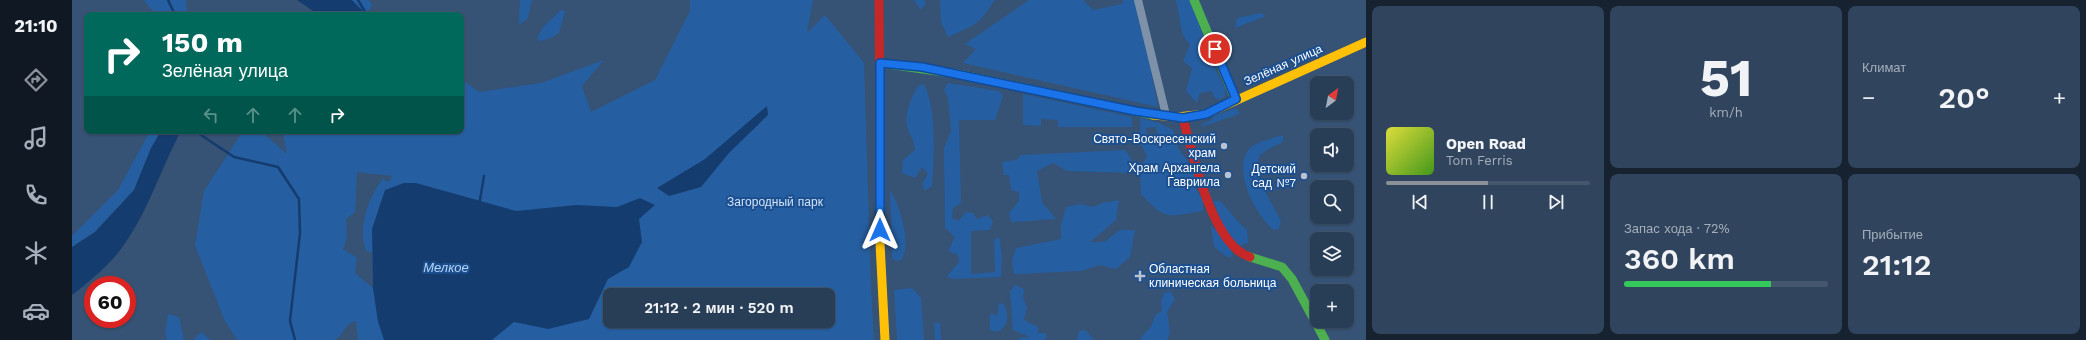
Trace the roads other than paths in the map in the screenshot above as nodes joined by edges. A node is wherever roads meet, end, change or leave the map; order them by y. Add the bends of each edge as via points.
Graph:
1 (879, 0) edge
2 (1138, 0) edge
3 (1194, 0) edge
4 (1366, 42) edge
5 (880, 63) junction
6 (1236, 99) junction
7 (1166, 115) junction
8 (1183, 118) junction
9 (885, 340) edge
10 (1326, 340) edge

1 - 5 street
2 - 7 street
3 - 6 street
4 - 6 street, Зелёная улица
5 - 7 street, Зелёная улица via 929,68 1135,111
5 - 9 street via 880,243
6 - 8 street, Зелёная улица via 1206,114
7 - 8 street, Зелёная улица
8 - 10 street via 1197,171 1214,219 1246,256 1282,267 1292,279

